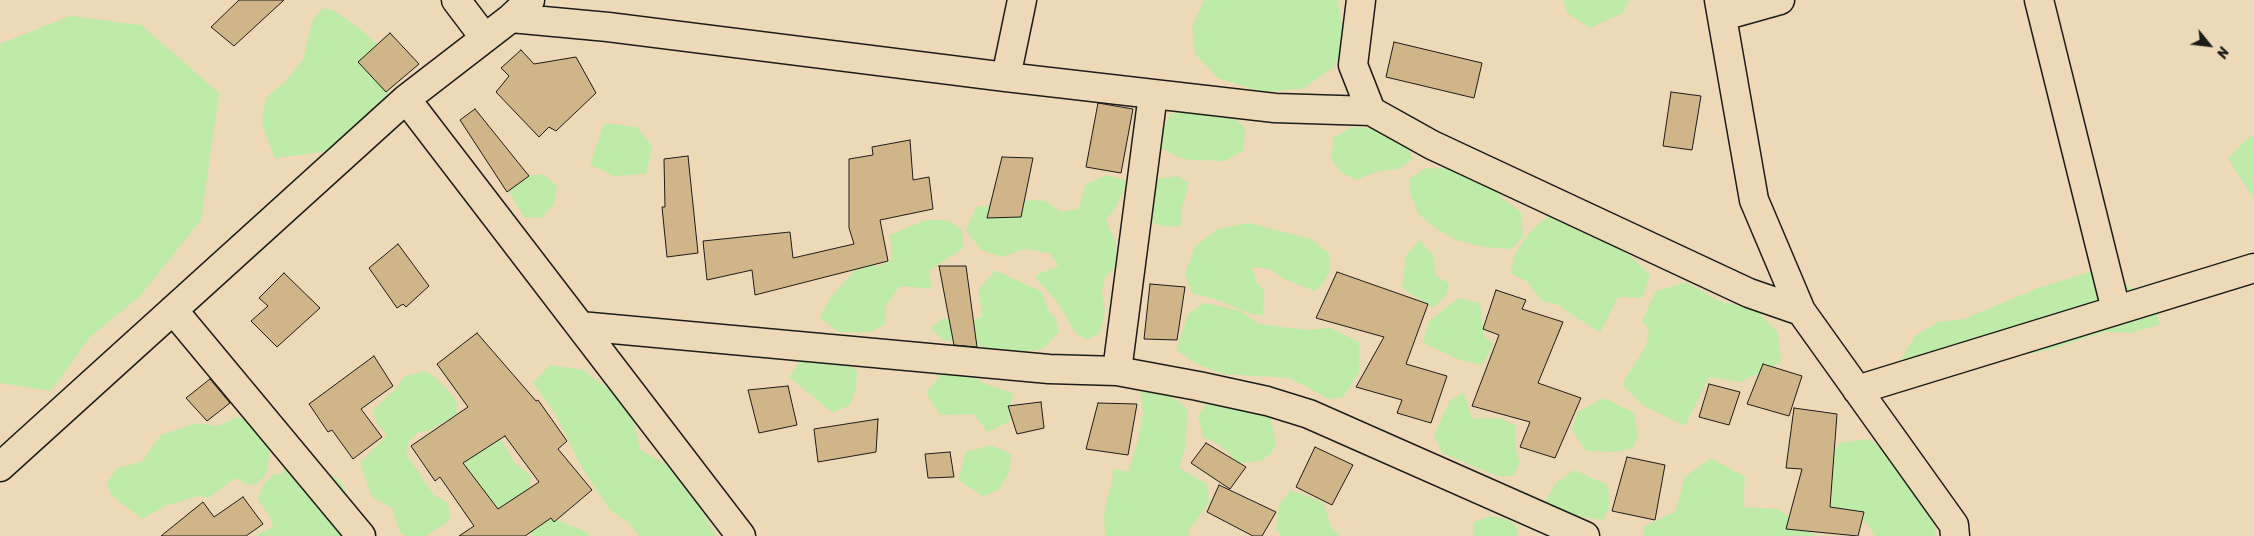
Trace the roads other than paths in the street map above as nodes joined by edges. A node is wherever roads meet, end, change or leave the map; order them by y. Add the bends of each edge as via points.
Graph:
1 (456, 0) edge
2 (1022, 0) edge
3 (1361, 0) edge
4 (1780, 0) edge
5 (2039, 0) edge
6 (1721, 8) edge
7 (521, 9) edge
8 (484, 37) junction
9 (1006, 77) junction
10 (1153, 94) junction
11 (406, 99) junction
12 (1371, 111) junction
13 (2254, 268) edge
14 (173, 310) junction
15 (2116, 310) junction
16 (1801, 312) junction
17 (580, 326) junction
18 (1117, 371) junction
19 (1857, 390) junction
20 (0, 467) edge
21 (360, 536) edge
22 (741, 536) edge
23 (1585, 536) edge
24 (1955, 536) edge

1 - 8 street
2 - 9 street
3 - 12 street via 1353,65
4 - 6 street
5 - 15 street
6 - 16 street via 1754,200
7 - 8 street
7 - 9 street via 608,27
8 - 11 street
9 - 10 street
10 - 12 street via 1275,108
10 - 18 street
11 - 14 street
11 - 17 street
12 - 16 street via 1432,145 1749,293
13 - 15 street
14 - 20 street
14 - 21 street
15 - 19 street
16 - 19 street
17 - 18 street via 1049,369
17 - 22 street
18 - 23 street via 1268,401 1309,414
19 - 24 street via 1954,525

